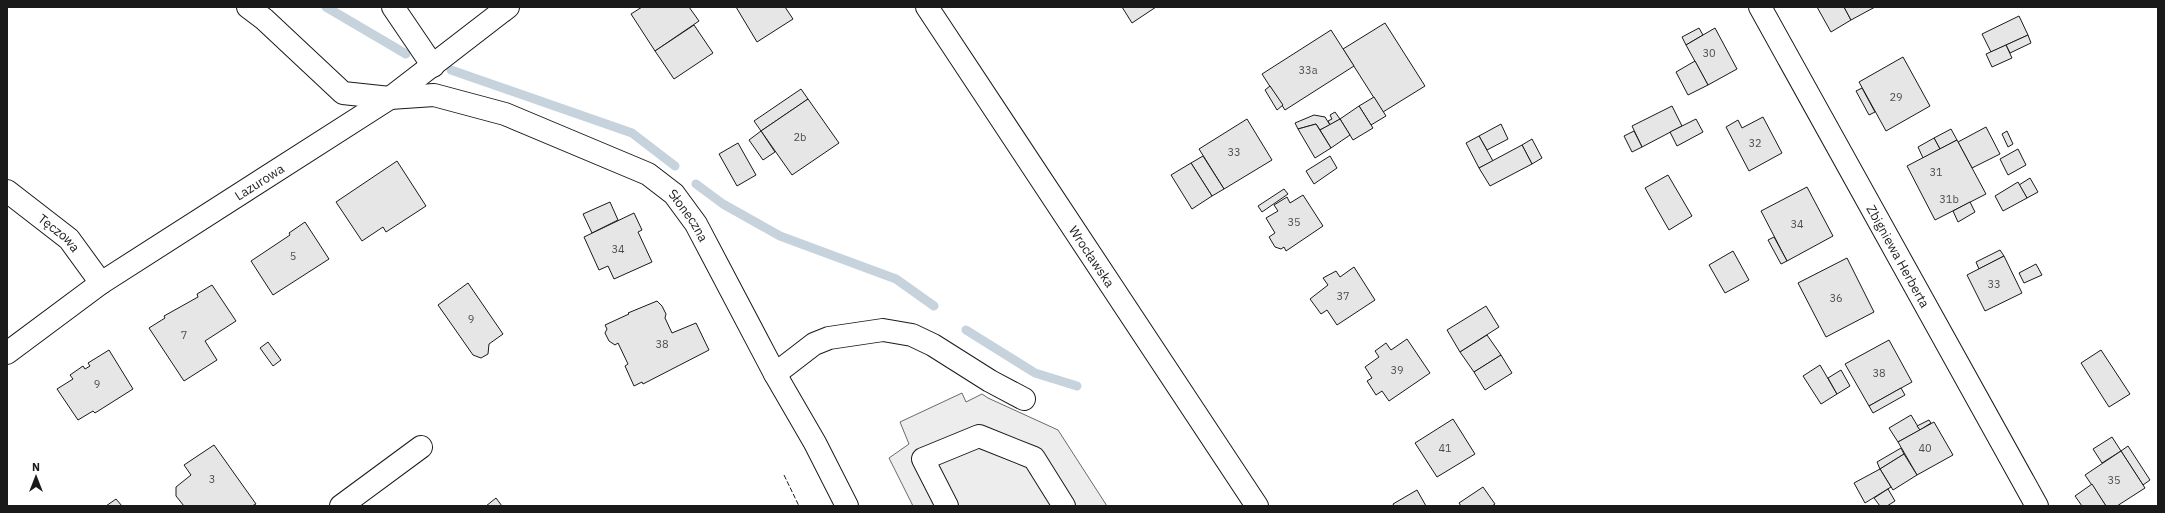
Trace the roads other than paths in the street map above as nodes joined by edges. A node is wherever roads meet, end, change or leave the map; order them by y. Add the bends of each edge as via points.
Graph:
1 (248, 7) edge
2 (393, 7) edge
3 (508, 7) edge
4 (927, 7) edge
5 (1760, 7) edge
6 (433, 66) junction
7 (390, 98) junction
8 (7, 191) edge
9 (101, 283) junction
10 (7, 353) edge
11 (775, 374) junction
12 (1024, 399) dead end
13 (421, 448) dead end
14 (341, 506) edge
15 (847, 506) edge
16 (947, 506) edge
17 (1064, 506) edge
18 (1257, 506) edge
19 (2037, 506) edge

1 - 7 street, Słoneczna via 343,93
2 - 6 street
3 - 6 street, Lazurowa
4 - 18 street, Wrocławska
5 - 19 street, Zbigniewa Herberta
6 - 7 street, Lazurowa
7 - 9 street, Lazurowa
7 - 11 street, Słoneczna via 434,95 505,114 648,174 674,194 696,224
8 - 9 street, Tęczowa via 69,239
9 - 10 street, Lazurowa
11 - 12 street via 802,352 829,338 883,330 912,334
11 - 15 street, Słoneczna via 815,443
13 - 14 street
16 - 17 street via 923,459 979,436 1034,458

